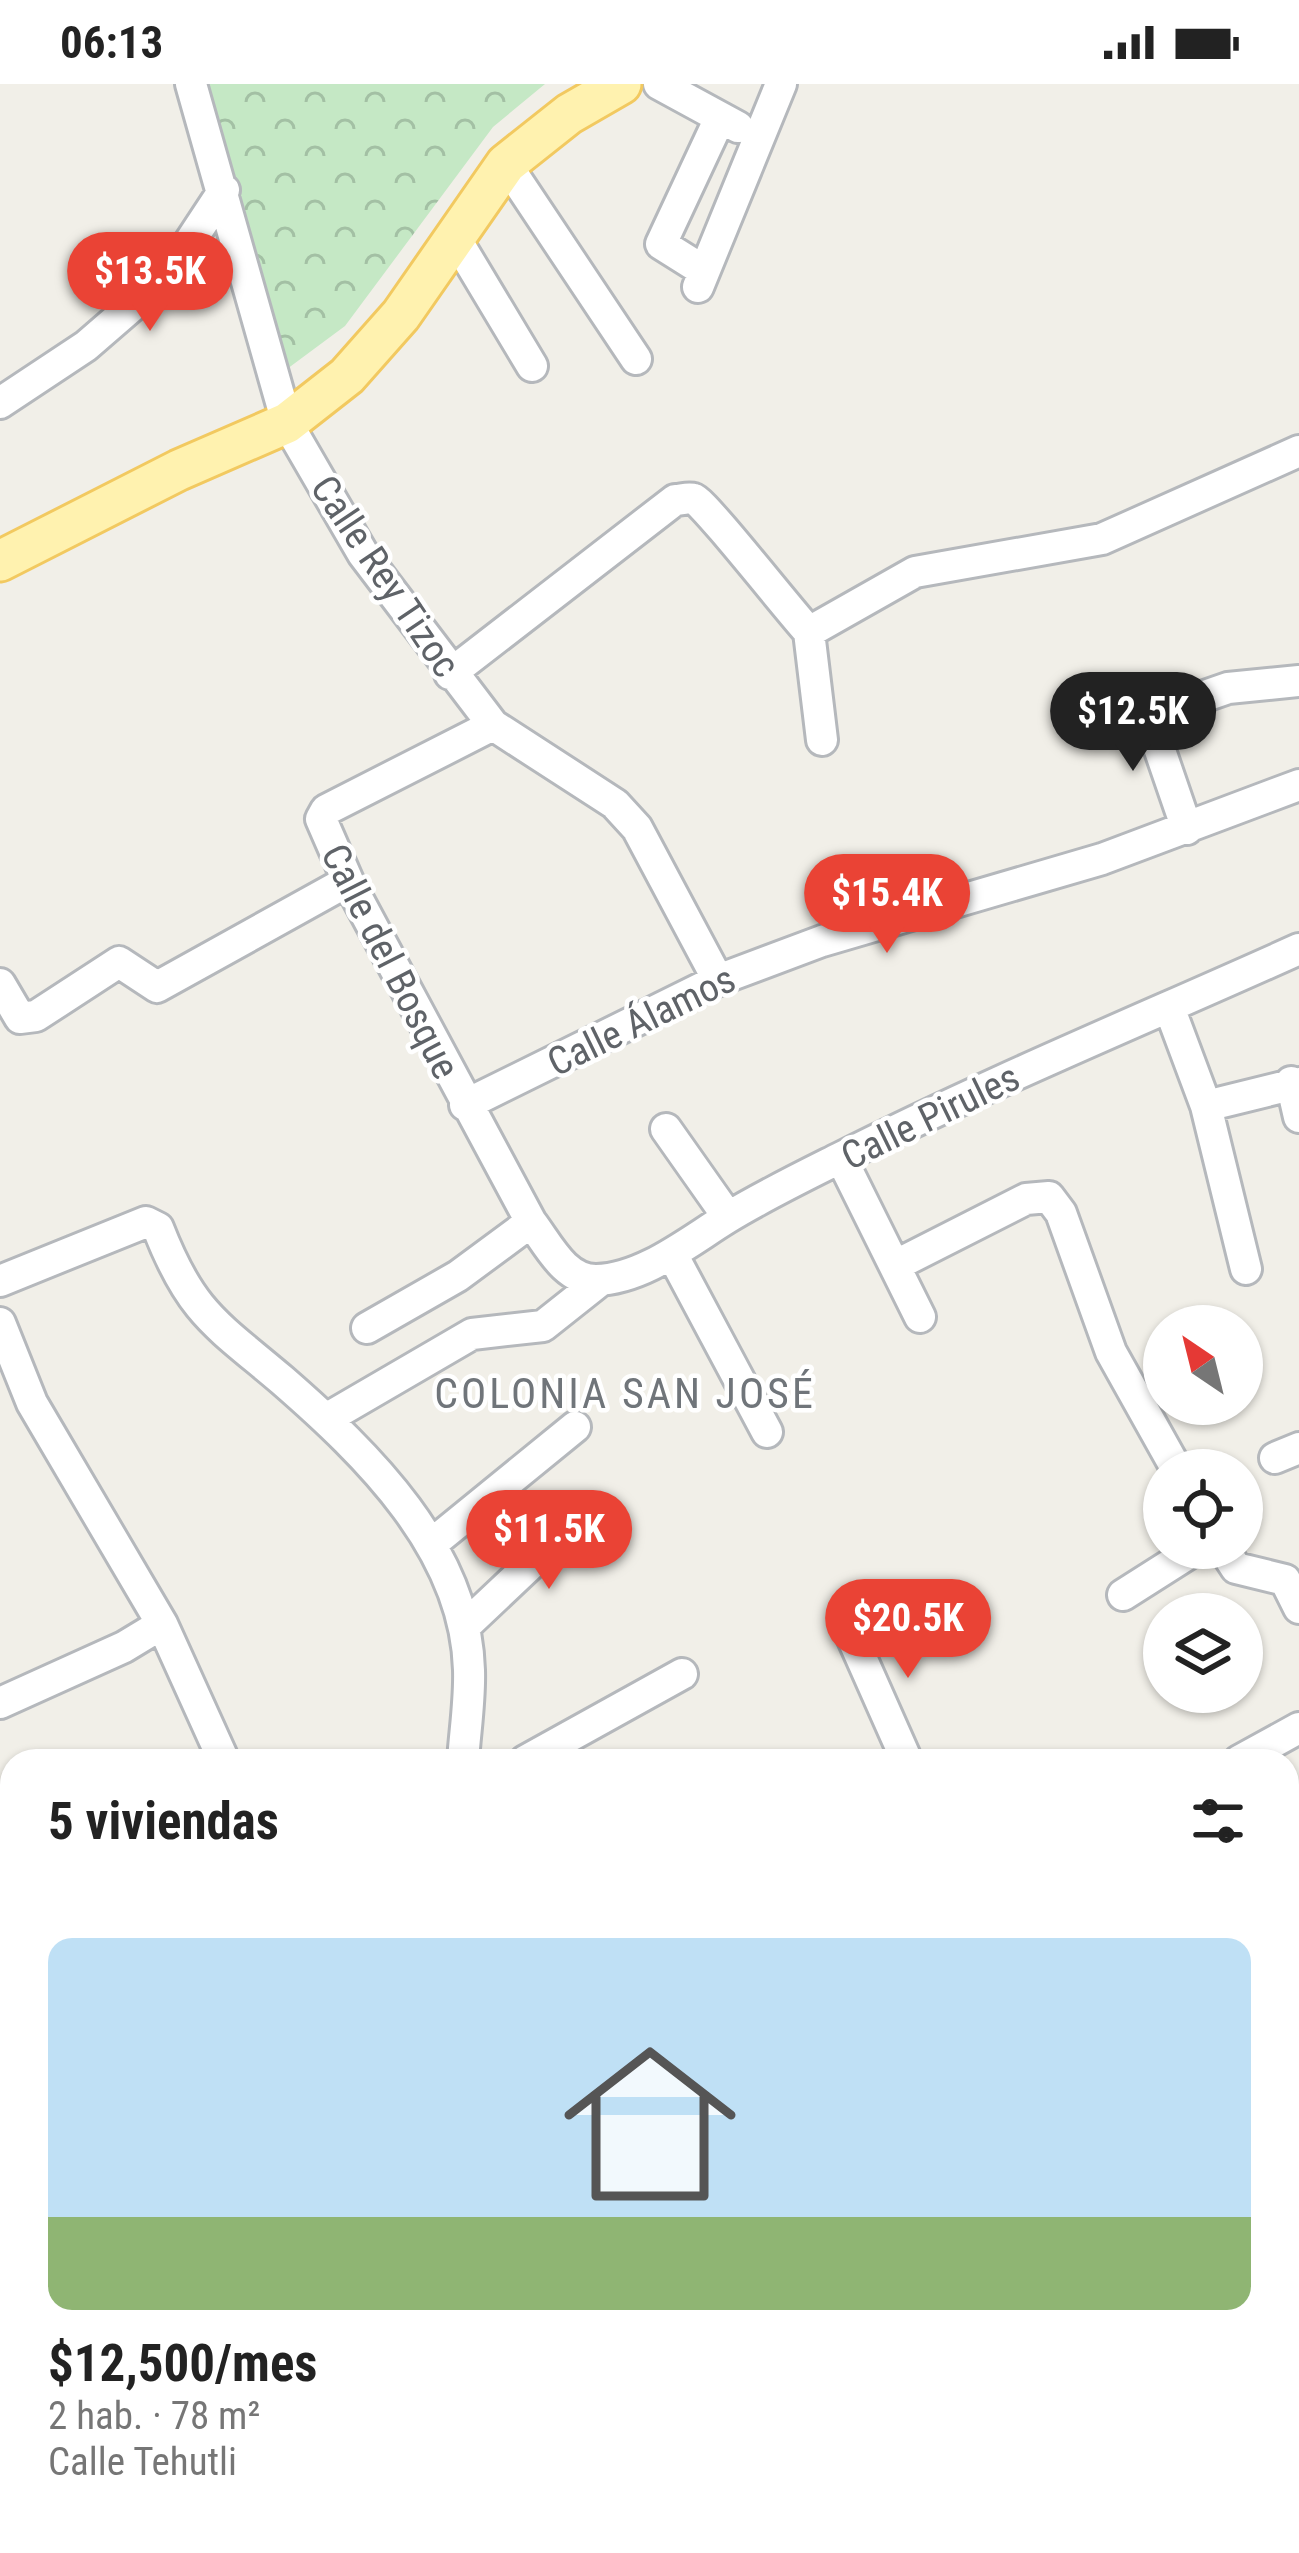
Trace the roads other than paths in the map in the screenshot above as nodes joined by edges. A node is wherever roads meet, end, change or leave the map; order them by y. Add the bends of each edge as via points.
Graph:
1 (191, 84) edge
2 (621, 84) edge
3 (659, 84) edge
4 (781, 84) edge
5 (719, 120) junction
6 (759, 135) junction
7 (506, 164) junction
8 (224, 190) junction
9 (454, 236) junction
10 (636, 359) dead end
11 (532, 366) dead end
12 (0, 403) edge
13 (286, 423) junction
14 (1299, 451) edge
15 (0, 561) edge
16 (809, 632) junction
17 (450, 674) junction
18 (1299, 681) edge
19 (493, 725) junction
20 (822, 740) dead end
21 (1299, 785) edge
22 (1187, 829) junction
23 (348, 881) junction
24 (1299, 949) edge
25 (718, 980) junction
26 (0, 984) edge
27 (1169, 1007) junction
28 (1295, 1082) edge
29 (465, 1106) junction
30 (1206, 1106) junction
31 (1299, 1117) edge
32 (666, 1129) dead end
33 (841, 1158) junction
34 (728, 1217) junction
35 (531, 1222) junction
36 (672, 1254) junction
37 (896, 1265) junction
38 (1246, 1269) dead end
39 (602, 1280) junction
40 (0, 1281) edge
41 (920, 1317) dead end
42 (0, 1323) edge
43 (367, 1328) dead end
44 (326, 1419) junction
45 (575, 1427) dead end
46 (767, 1432) dead end
47 (1165, 1449) edge
48 (589, 1509) dead end
49 (434, 1542) junction
50 (1164, 1569) edge
51 (1239, 1569) edge
52 (1294, 1587) edge
53 (1124, 1595) dead end
54 (162, 1624) junction
55 (464, 1627) junction
56 (848, 1628) dead end
57 (682, 1674) dead end
58 (0, 1702) edge
59 (1299, 1728) edge
60 (219, 1749) edge
61 (464, 1749) edge
62 (546, 1749) edge
63 (902, 1749) edge
64 (1261, 1749) edge

1 - 8 street, Calle Rey Tizoc
2 - 7 main road
3 - 5 street
4 - 6 street
5 - 6 street
5 - 6 street via 661,244 701,279
7 - 9 main road
7 - 10 street
8 - 12 street via 168,275 86,346
8 - 13 street, Calle Rey Tizoc
9 - 11 street
9 - 13 main road via 360,361
13 - 15 main road
13 - 17 street, Calle Rey Tizoc via 363,554
14 - 16 street via 1102,538 915,572
16 - 17 street via 711,510 695,499 675,500
16 - 20 street
17 - 19 street, Calle Rey Tizoc
18 - 22 street via 1228,688 1156,713 1153,730
19 - 23 street, Calle del Bosque via 326,810 323,831
19 - 25 street, Calle Rey Tizoc via 627,817
21 - 22 street, Calle Álamos
22 - 25 street, Calle Álamos
23 - 26 street via 157,987 118,962 36,1016 20,1018
23 - 29 street, Calle del Bosque
24 - 27 street, Calle Pirules
25 - 29 street, Calle Álamos
27 - 30 street
27 - 33 street, Calle Pirules
28 - 30 street
28 - 31 street
29 - 35 street, Calle del Bosque
30 - 38 street
32 - 34 street
33 - 34 street, Calle Pirules
33 - 37 street
34 - 36 street, Calle Pirules
35 - 39 street, Calle del Bosque via 568,1271
35 - 43 street
36 - 39 street, Calle Pirules
36 - 46 street
37 - 41 street
37 - 47 street via 1026,1198 1049,1196 1111,1352
39 - 44 street, Calle Pirules via 543,1326 472,1334
40 - 44 street via 146,1222 158,1228 212,1326
42 - 54 street via 32,1403
44 - 49 street
45 - 49 street
48 - 55 street
49 - 55 street
50 - 53 street
51 - 52 street
54 - 58 street
54 - 60 street
55 - 61 street
56 - 63 street
57 - 62 street
59 - 64 street

